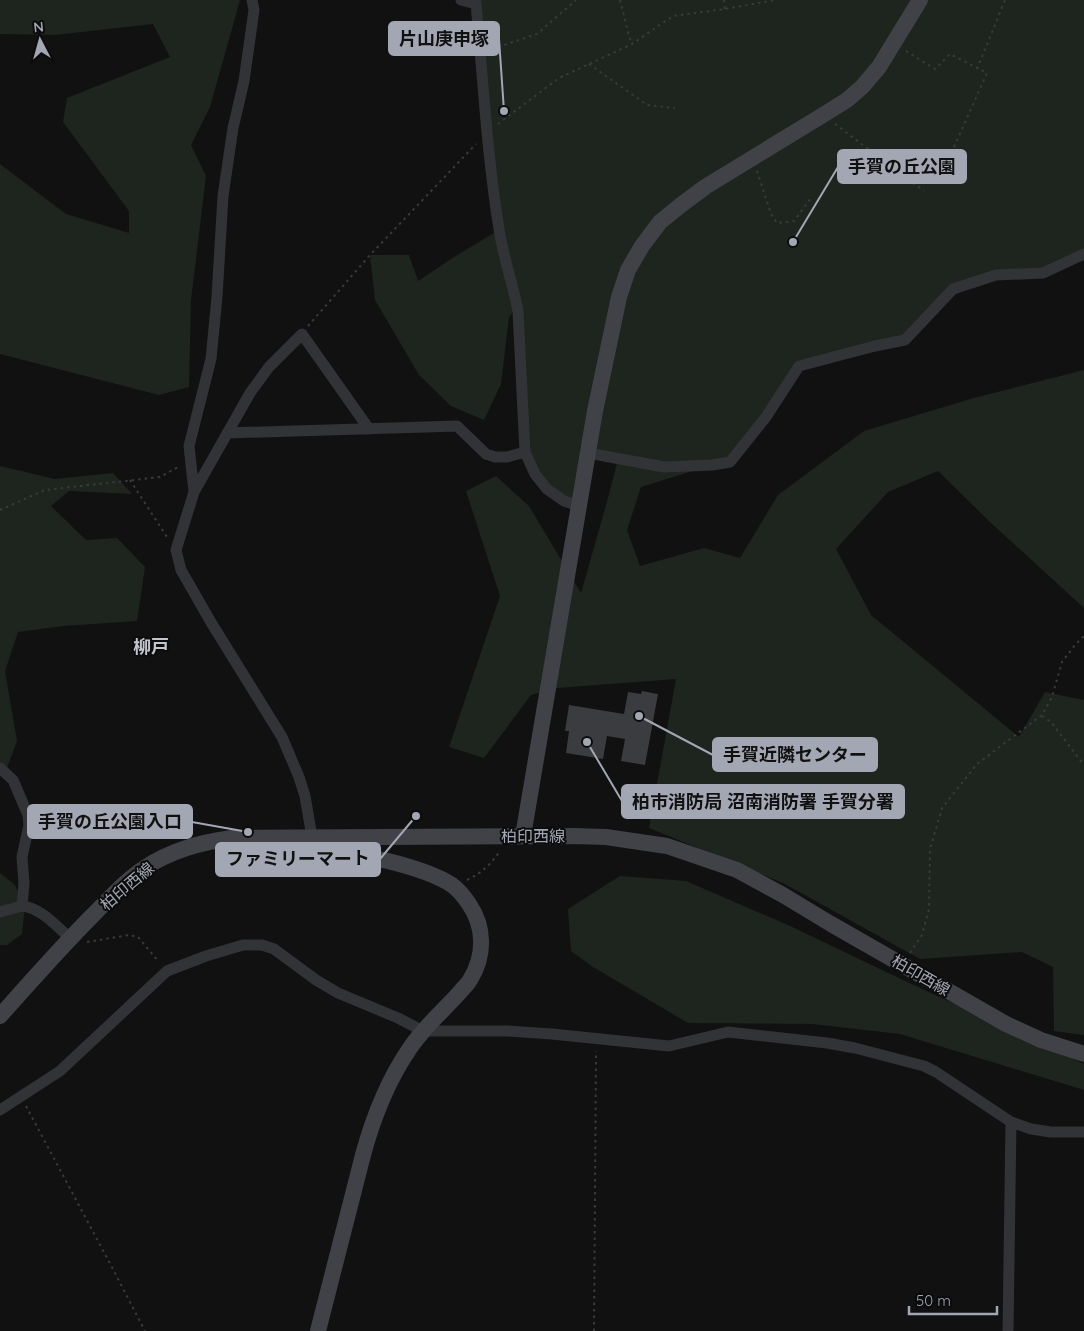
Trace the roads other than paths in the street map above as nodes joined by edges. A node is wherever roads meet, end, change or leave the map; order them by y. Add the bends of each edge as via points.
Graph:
1 (252, 0) edge
2 (461, 0) edge
3 (920, 0) edge
4 (476, 2) edge
5 (1084, 254) edge
6 (369, 429) junction
7 (227, 433) junction
8 (525, 452) junction
9 (588, 453) junction
10 (194, 492) junction
11 (579, 506) junction
12 (0, 768) edge
13 (516, 836) junction
14 (312, 837) junction
15 (345, 838) junction
16 (22, 906) junction
17 (0, 912) edge
18 (67, 942) junction
19 (0, 1016) edge
20 (423, 1031) junction
21 (1084, 1054) edge
22 (0, 1110) edge
23 (1011, 1122) junction
24 (1084, 1132) edge
25 (318, 1331) edge
26 (1008, 1331) edge

1 - 10 street via 254,10 244,81 223,196 211,359 189,446
2 - 4 street
3 - 9 street via 879,67 862,87 847,100 705,187 660,222 642,246 628,270 619,297
4 - 8 street via 499,230 518,311
5 - 9 street via 1043,273 996,275 953,289 905,340 800,366 766,417 730,462 664,467
6 - 7 street
6 - 7 street via 302,334 269,367
6 - 8 street via 457,426 486,454 508,457
7 - 10 street
8 - 11 street via 535,474 548,489
9 - 11 street
10 - 14 street via 176,550 181,570 282,737 305,796
11 - 13 street
12 - 16 street via 13,780 28,815 22,857
13 - 15 street, 柏印西線
13 - 21 street, 柏印西線 via 606,837 667,846 737,870 1006,1024
14 - 15 street, 柏印西線
14 - 18 street, 柏印西線 via 232,838 210,841 168,855 145,867 125,884
15 - 20 street via 349,849 356,854 433,875 453,886 465,898 480,925 479,961 470,980
16 - 17 street
16 - 18 street via 40,913
18 - 19 street, 柏印西線
20 - 22 street via 338,993 274,948 243,945 167,971 60,1071
20 - 23 street via 506,1031 669,1046 728,1032 827,1043 924,1066
20 - 25 street via 409,1048 391,1081 370,1131
23 - 24 street via 1051,1132
23 - 26 street

